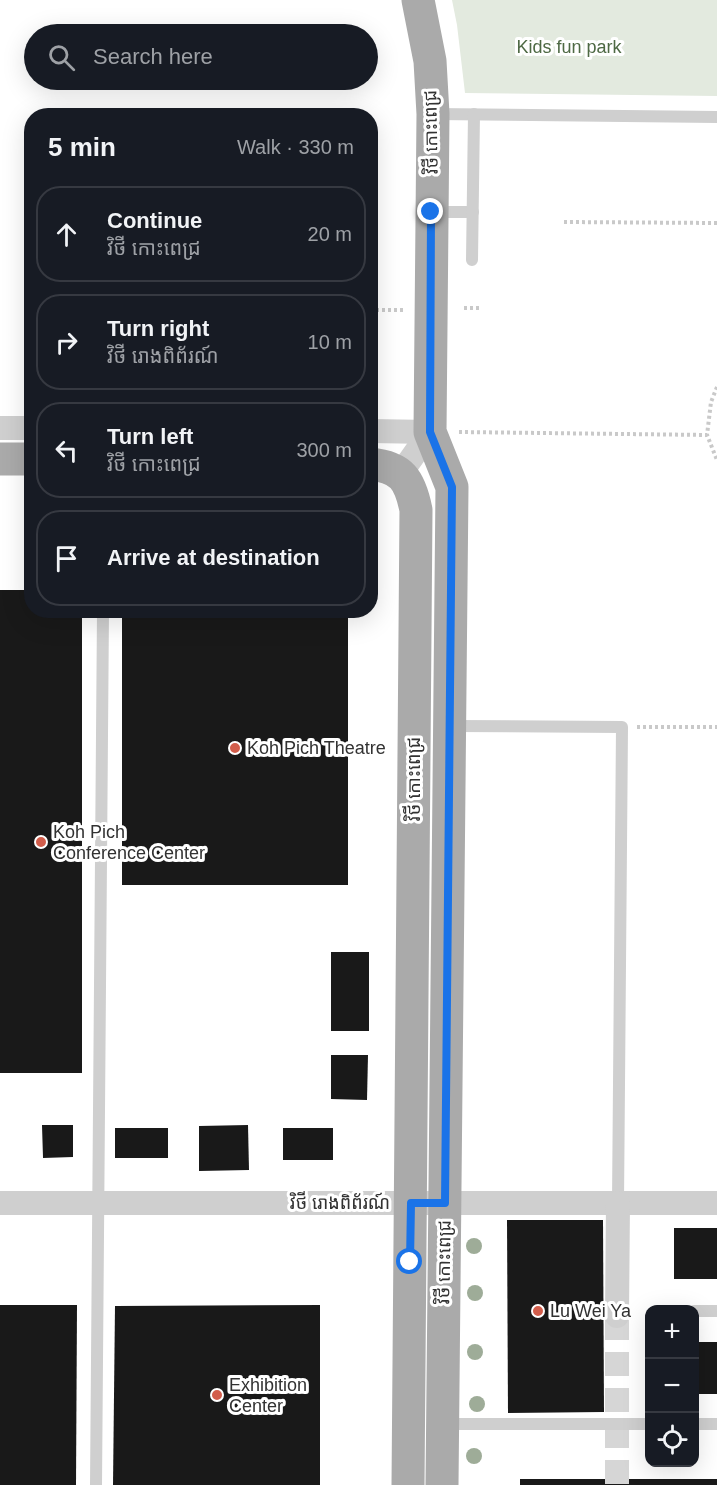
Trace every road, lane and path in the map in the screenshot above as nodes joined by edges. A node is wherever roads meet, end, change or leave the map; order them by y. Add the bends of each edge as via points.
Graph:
1 (418, 0) edge
2 (433, 114) junction
3 (474, 114) junction
4 (717, 117) edge
5 (431, 212) junction
6 (472, 212) junction
7 (564, 222) dead end
8 (717, 223) edge
9 (472, 260) dead end
10 (464, 308) dead end
11 (479, 308) dead end
12 (378, 310) edge
13 (404, 310) dead end
14 (717, 387) edge
15 (0, 428) edge
16 (24, 428) edge
17 (378, 431) edge
18 (430, 432) junction
19 (707, 435) junction
20 (0, 459) edge
21 (24, 459) edge
22 (717, 460) edge
23 (386, 469) edge
24 (102, 618) edge
25 (449, 726) junction
26 (622, 727) junction
27 (717, 727) edge
28 (0, 1203) edge
29 (98, 1203) junction
30 (411, 1203) junction
31 (445, 1203) junction
32 (618, 1203) junction
33 (717, 1203) edge
34 (699, 1311) edge
35 (717, 1311) edge
36 (617, 1316) tunnel mouth
37 (426, 1423) junction
38 (645, 1424) edge
39 (699, 1424) edge
40 (717, 1424) edge
41 (96, 1485) edge
42 (408, 1485) edge
43 (442, 1485) edge

1 - 2 main road, វិថី កោះពេជ្រ via 430,61
2 - 3 lane
2 - 5 main road, វិថី កោះពេជ្រ
3 - 4 lane
3 - 6 lane
5 - 6 lane
5 - 18 main road, វិថី កោះពេជ្រ
6 - 9 lane
7 - 8 path
10 - 11 path
12 - 13 path
14 - 19 path
15 - 16 street
17 - 18 street
18 - 19 path
18 - 23 street
18 - 25 main road, វិថី កោះពេជ្រ via 452,487
19 - 22 path
20 - 21 main road
23 - 30 main road, វិថី កោះពេជ្រ via 412,488 416,510
24 - 29 lane
25 - 26 lane
25 - 31 main road, វិថី កោះពេជ្រ
26 - 27 path
26 - 32 lane
28 - 29 street, វិថី រោងពិព័រណ៍
29 - 30 street, វិថី រោងពិព័រណ៍
29 - 41 lane
30 - 31 street, វិថី រោងពិព័រណ៍
30 - 37 main road, វិថី កោះពេជ្រ
31 - 32 street, វិថី រោងពិព័រណ៍
31 - 37 main road, វិថី កោះពេជ្រ
32 - 33 street, វិថី រោងពិព័រណ៍
32 - 36 street
34 - 35 lane
37 - 38 lane
37 - 42 main road, វិថី កោះពេជ្រ
37 - 43 main road, វិថី កោះពេជ្រ
39 - 40 lane

